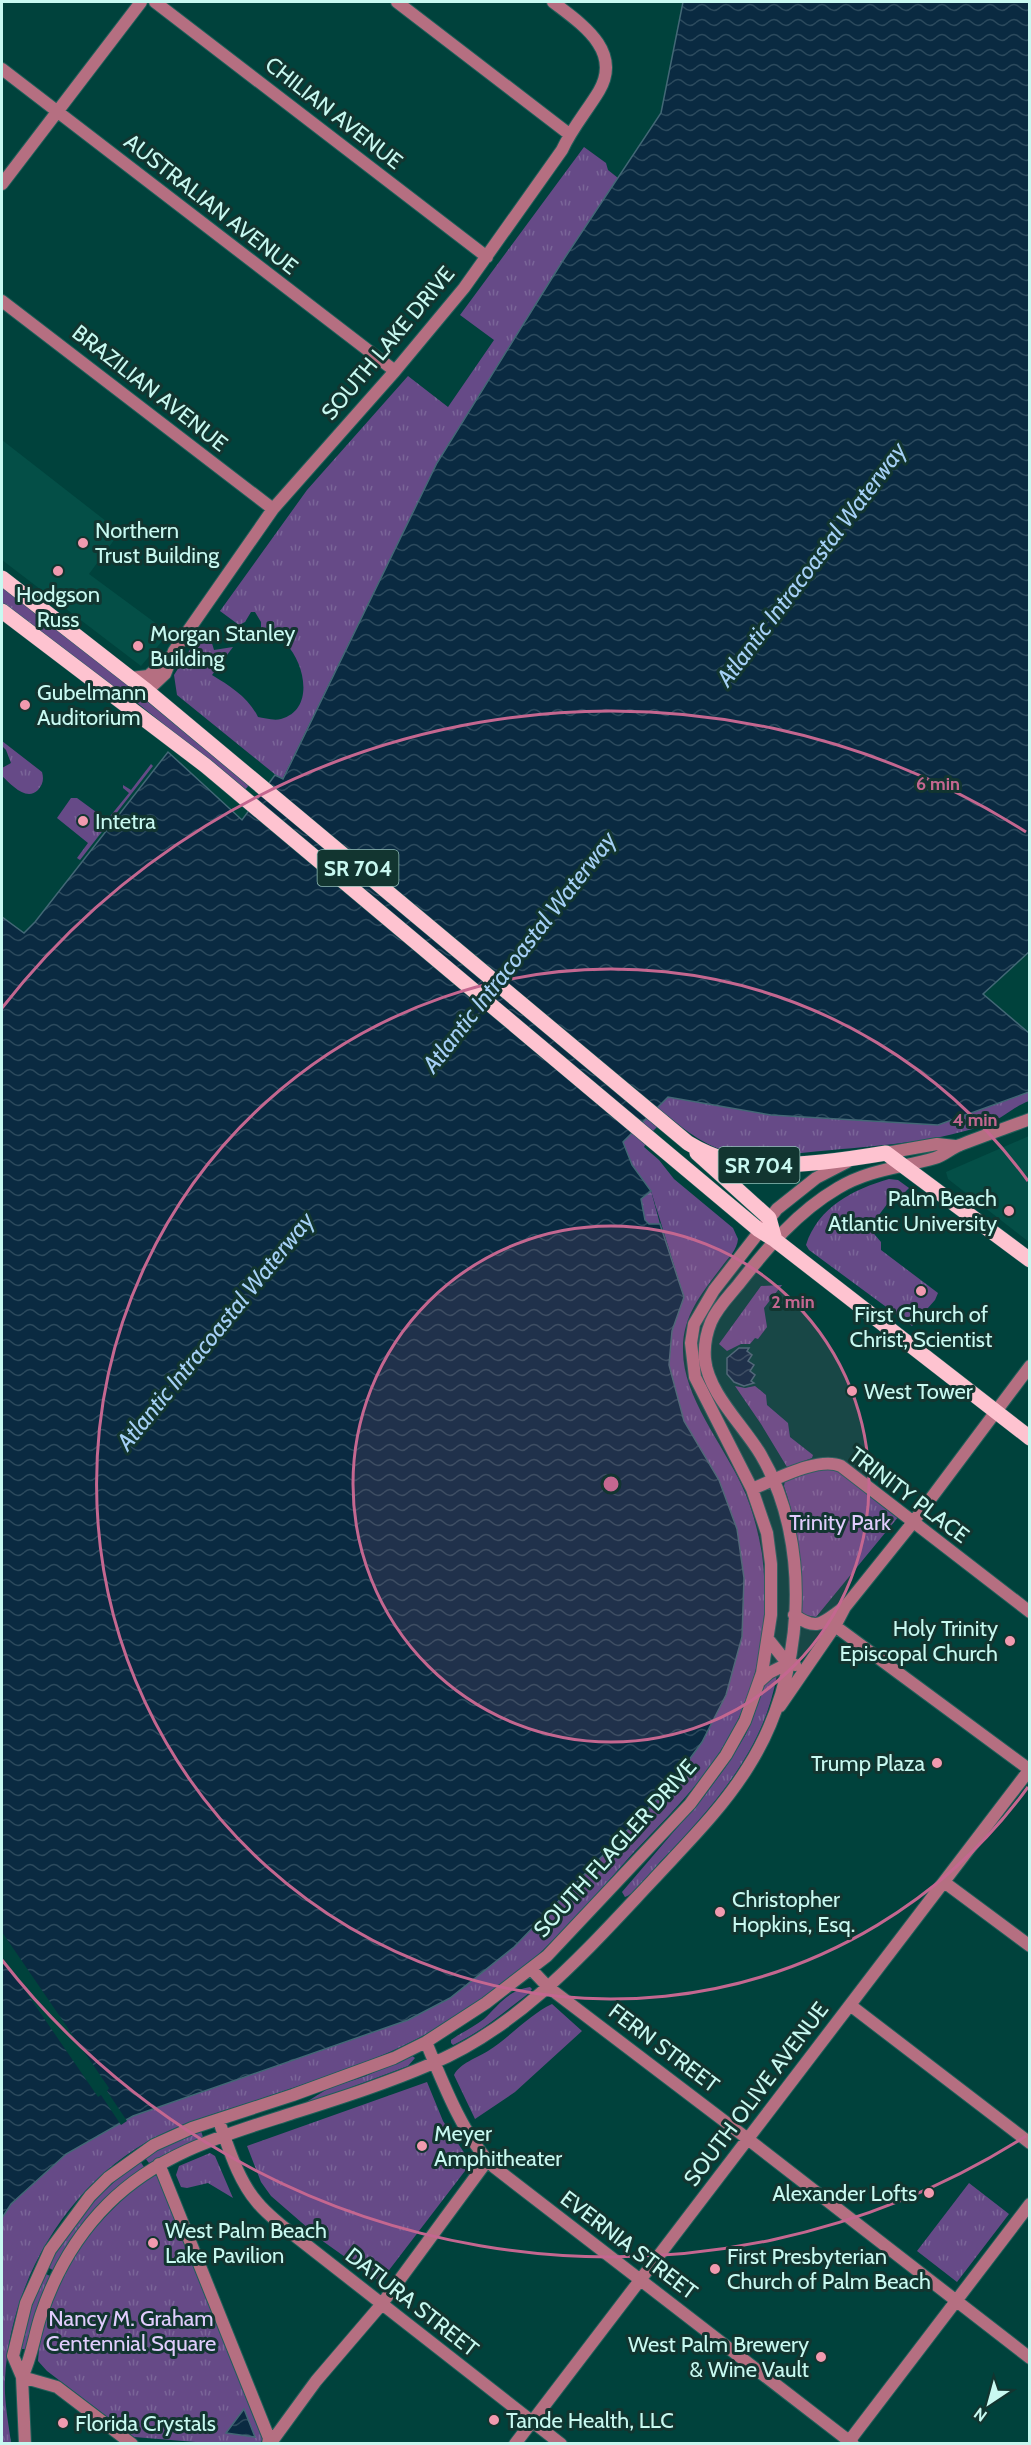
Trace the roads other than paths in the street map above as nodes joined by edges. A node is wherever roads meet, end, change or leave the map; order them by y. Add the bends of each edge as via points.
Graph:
1 (141, 2) edge
2 (155, 2) edge
3 (397, 2) edge
4 (553, 2) edge
5 (2, 69) edge
6 (57, 112) junction
7 (569, 134) junction
8 (2, 184) edge
9 (487, 257) junction
10 (2, 301) edge
11 (395, 371) junction
12 (273, 509) junction
13 (2, 578) edge
14 (2, 611) edge
15 (170, 657) junction
16 (130, 678) junction
17 (147, 691) junction
18 (108, 692) junction
19 (1029, 1119) edge
20 (688, 1143) junction
21 (955, 1146) junction
22 (886, 1153) junction
23 (856, 1158) junction
24 (902, 1165) junction
25 (769, 1218) junction
26 (759, 1230) junction
27 (775, 1240) junction
28 (1029, 1260) edge
29 (1029, 1366) edge
30 (995, 1412) junction
31 (1029, 1438) edge
32 (774, 1480) junction
33 (752, 1489) junction
34 (914, 1521) junction
35 (845, 1607) junction
36 (1029, 1612) edge
37 (794, 1615) junction
38 (835, 1626) junction
39 (768, 1640) junction
40 (789, 1663) junction
41 (805, 1667) junction
42 (758, 1683) junction
43 (777, 1709) junction
44 (1029, 1770) edge
45 (944, 1882) junction
46 (1029, 1947) edge
47 (531, 1969) junction
48 (548, 1987) junction
49 (850, 2005) junction
50 (426, 2042) junction
51 (435, 2063) junction
52 (219, 2120) junction
53 (224, 2134) junction
54 (748, 2139) junction
55 (1029, 2143) edge
56 (488, 2161) junction
57 (159, 2164) junction
58 (1029, 2204) edge
59 (640, 2279) junction
60 (956, 2301) junction
61 (381, 2305) junction
62 (1029, 2358) edge
63 (22, 2377) junction
64 (531, 2421) junction
65 (850, 2443) edge
66 (25, 2444) edge
67 (132, 2444) edge
68 (269, 2444) edge
69 (515, 2444) edge
70 (561, 2444) edge

1 - 6 street
2 - 9 street, CHILIAN AVENUE
3 - 7 street
4 - 7 street, SOUTH LAKE DRIVE via 588,29 599,42 604,57 605,78
5 - 6 street, AUSTRALIAN AVENUE
6 - 8 street
6 - 11 street, AUSTRALIAN AVENUE
7 - 9 street, SOUTH LAKE DRIVE via 562,150
9 - 11 street, SOUTH LAKE DRIVE
10 - 12 street, BRAZILIAN AVENUE
11 - 12 street, SOUTH LAKE DRIVE
12 - 15 street, SOUTH LAKE DRIVE
13 - 16 main road, SR 704
14 - 18 main road, SR 704
15 - 16 street, SOUTH LAKE DRIVE via 148,676
15 - 17 street, SOUTH LAKE DRIVE via 165,674
16 - 17 main road, SR 704
17 - 18 main road
17 - 20 main road, SR 704
18 - 26 main road, SR 704 via 188,751
19 - 21 street, SOUTH FLAGLER DRIVE
20 - 23 main road, SR 704 via 708,1154 743,1164
20 - 25 main road
21 - 22 street, SOUTH FLAGLER DRIVE via 937,1144
21 - 24 street, SOUTH FLAGLER DRIVE via 941,1157
22 - 23 main road, SOUTH FLAGLER DRIVE / SR 704
22 - 24 main road
23 - 25 street, SOUTH FLAGLER DRIVE via 810,1182
24 - 27 street, SOUTH FLAGLER DRIVE via 874,1172 837,1189 802,1213
24 - 28 main road
25 - 26 street, SOUTH FLAGLER DRIVE
25 - 27 main road
26 - 27 main road, SR 704
26 - 33 street, SOUTH FLAGLER DRIVE via 700,1310 691,1344 692,1368 700,1390
27 - 30 main road, SR 704
27 - 32 street, SOUTH FLAGLER DRIVE via 758,1256 715,1314 705,1350 709,1377
29 - 30 street
30 - 31 main road, SR 704
30 - 34 street
32 - 33 street, TRINITY PLACE
32 - 34 street, TRINITY PLACE via 817,1464 834,1463
32 - 37 street, SOUTH FLAGLER DRIVE via 792,1541
33 - 39 street, SOUTH FLAGLER DRIVE via 767,1533 771,1564
34 - 35 street
34 - 36 street, TRINITY PLACE
35 - 37 street via 821,1624 806,1623
35 - 38 street
37 - 40 street, SOUTH FLAGLER DRIVE
38 - 41 street
38 - 44 street
39 - 40 street
39 - 42 street, SOUTH FLAGLER DRIVE
40 - 41 street
40 - 42 street
40 - 43 street, SOUTH FLAGLER DRIVE
41 - 43 street
42 - 47 street, SOUTH FLAGLER DRIVE via 737,1737 704,1787
43 - 48 street, SOUTH FLAGLER DRIVE via 761,1745 729,1795
44 - 45 street, SOUTH OLIVE AVENUE
45 - 46 street
45 - 49 street, SOUTH OLIVE AVENUE
47 - 48 street, FERN STREET
47 - 50 street, SOUTH FLAGLER DRIVE
48 - 51 street, SOUTH FLAGLER DRIVE via 476,2042
48 - 54 street, FERN STREET
49 - 54 street, SOUTH OLIVE AVENUE
49 - 55 street
50 - 51 street, EVERNIA STREET
50 - 52 street, SOUTH FLAGLER DRIVE via 394,2058
51 - 53 street, SOUTH FLAGLER DRIVE
51 - 56 street, EVERNIA STREET
52 - 53 street, DATURA STREET
52 - 63 street, SOUTH FLAGLER DRIVE via 154,2145 90,2196 50,2250 31,2289 13,2356
53 - 57 street, SOUTH FLAGLER DRIVE
53 - 61 street, DATURA STREET via 233,2160 257,2203
54 - 59 street, SOUTH OLIVE AVENUE
54 - 60 street, FERN STREET
56 - 59 street, EVERNIA STREET
56 - 61 street
57 - 63 street, SOUTH FLAGLER DRIVE via 119,2193 65,2260 49,2294
57 - 68 street
58 - 60 street
59 - 64 street, SOUTH OLIVE AVENUE
59 - 65 street, EVERNIA STREET
60 - 62 street, FERN STREET
60 - 65 street
61 - 64 street, DATURA STREET
61 - 68 street
63 - 66 street
63 - 67 street via 57,2387
64 - 69 street, SOUTH OLIVE AVENUE
64 - 70 street, DATURA STREET

